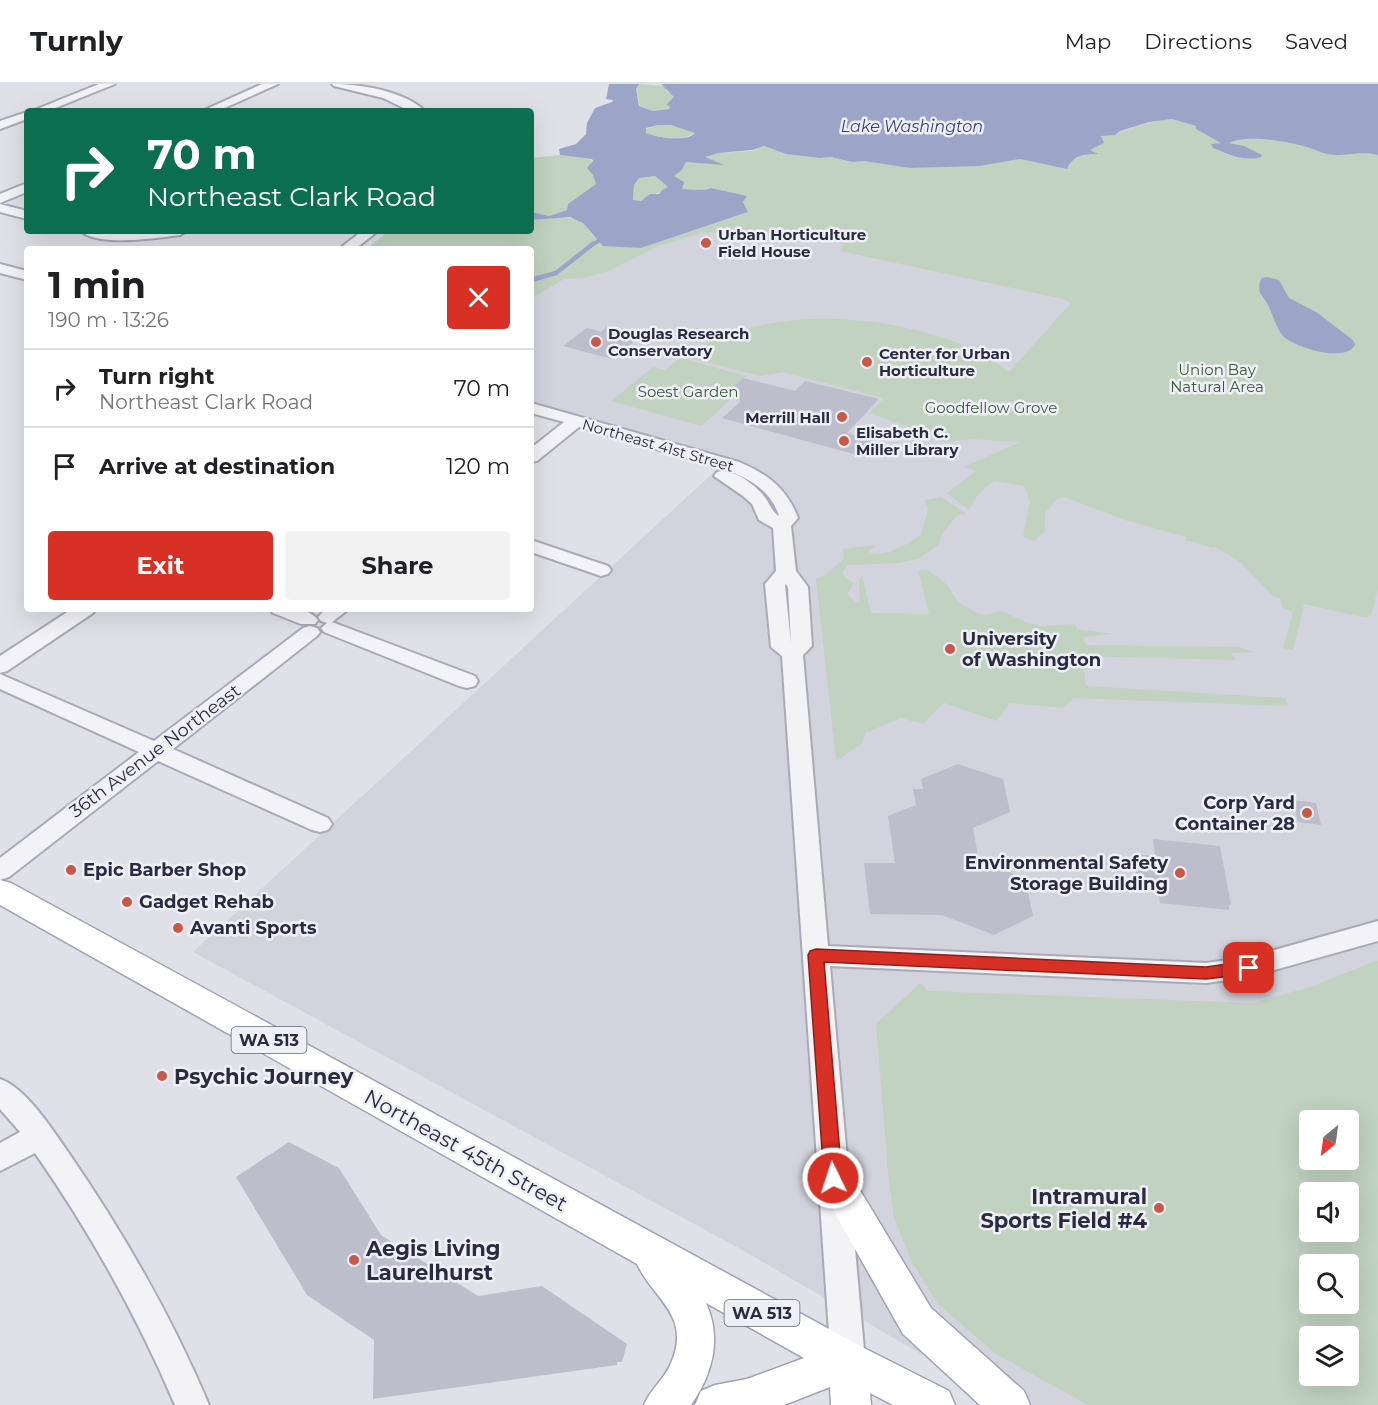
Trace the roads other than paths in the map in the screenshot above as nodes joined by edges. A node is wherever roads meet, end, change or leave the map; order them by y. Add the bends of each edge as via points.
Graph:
1 (109, 84) edge
2 (272, 84) edge
3 (338, 84) edge
4 (46, 108) edge
5 (215, 108) edge
6 (413, 108) edge
7 (24, 116) edge
8 (0, 125) edge
9 (24, 188) edge
10 (0, 199) edge
11 (0, 208) edge
12 (24, 214) edge
13 (107, 234) edge
14 (153, 234) edge
15 (366, 234) edge
16 (350, 246) edge
17 (0, 257) edge
18 (24, 263) edge
19 (0, 268) edge
20 (24, 275) edge
21 (534, 409) edge
22 (534, 419) edge
23 (571, 425) junction
24 (534, 455) edge
25 (534, 547) edge
26 (601, 570) dead end
27 (81, 612) edge
28 (291, 612) edge
29 (323, 621) edge
30 (0, 666) edge
31 (0, 679) edge
32 (467, 681) dead end
33 (156, 751) junction
34 (320, 824) dead end
35 (0, 871) edge
36 (0, 891) edge
37 (1378, 931) edge
38 (816, 955) junction
39 (0, 1092) edge
40 (39, 1136) junction
41 (0, 1158) edge
42 (833, 1178) junction
43 (645, 1248) junction
44 (848, 1361) junction
45 (192, 1405) edge
46 (664, 1405) edge
47 (715, 1405) edge
48 (851, 1405) edge
49 (934, 1405) edge
50 (1010, 1405) edge

1 - 4 street
2 - 5 street
3 - 6 street via 387,95
7 - 8 street
9 - 10 street
11 - 12 street
13 - 14 street
15 - 16 street
17 - 18 street
19 - 20 street
21 - 23 street, Northeast 41st Street
22 - 23 street, Northeast 41st Street
23 - 24 street
23 - 38 street, Northeast 41st Street via 722,476 755,496 763,504 766,516 782,525 786,572 776,584 781,647 792,653
25 - 26 street
27 - 30 street
28 - 29 street
29 - 32 street
29 - 33 street, 36th Avenue Northeast
30 - 31 street
31 - 33 street
33 - 34 street
33 - 35 street, 36th Avenue Northeast
36 - 43 main road, Northeast 45th Street / WA 513
37 - 38 street via 1249,968 1206,973
38 - 42 street
39 - 40 street
40 - 41 street
40 - 45 street via 108,1239
42 - 44 street
42 - 50 main road via 917,1321
43 - 44 main road, Northeast 45th Street / WA 513
43 - 46 main road via 687,1301 695,1326 694,1361 685,1381
44 - 47 main road via 747,1399
44 - 48 main road
44 - 49 main road, Northeast 45th Street / WA 513

